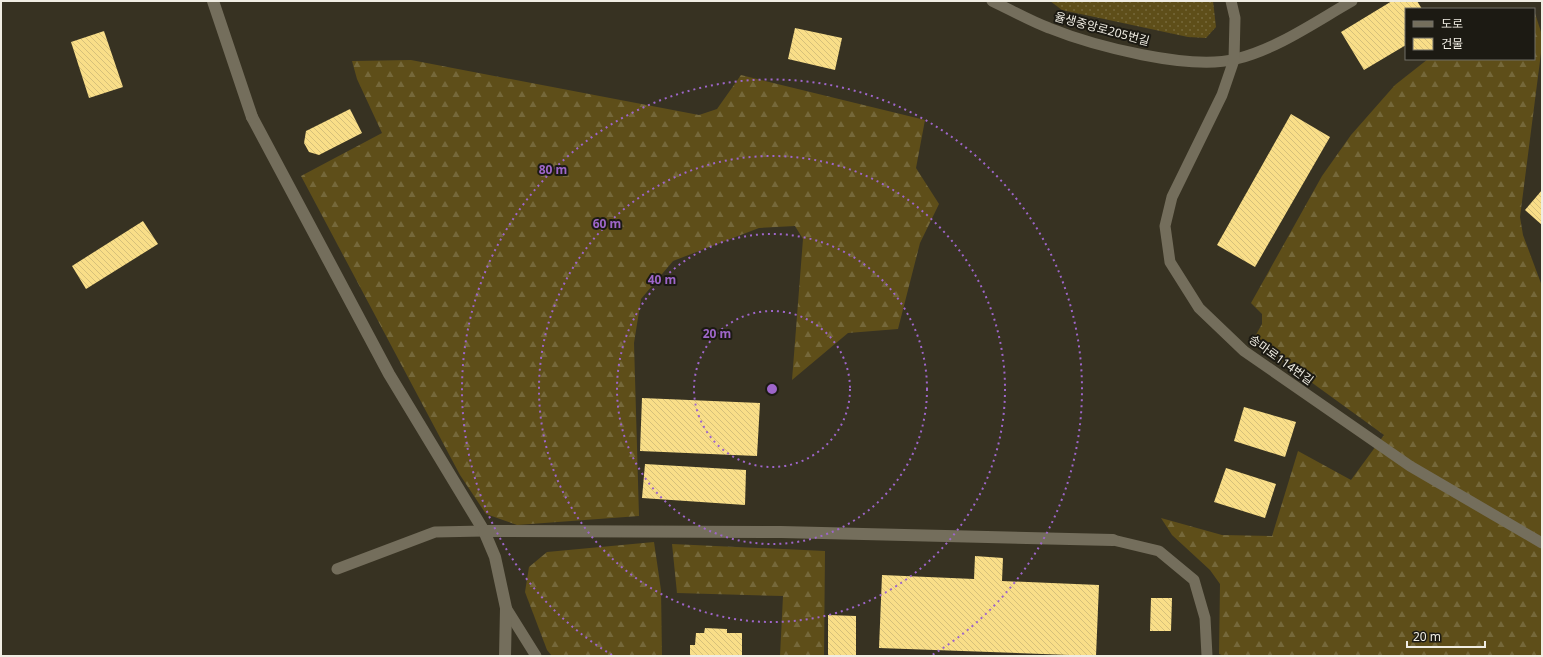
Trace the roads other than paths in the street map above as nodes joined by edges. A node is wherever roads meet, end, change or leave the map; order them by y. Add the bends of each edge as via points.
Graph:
1 (213, 1) edge
2 (992, 1) edge
3 (1231, 1) edge
4 (1352, 1) edge
5 (1234, 60) junction
6 (484, 531) junction
7 (1113, 540) joint
8 (1542, 543) edge
9 (338, 569) dead end
10 (506, 608) junction
11 (505, 656) edge
12 (536, 656) edge
13 (1207, 656) edge

1 - 6 street via 252,117 389,374
2 - 5 lane, 율생중앙로205번길 via 1050,28 1119,49 1187,63
3 - 5 lane via 1235,18
4 - 5 lane, 율생중앙로205번길 via 1254,54
5 - 8 lane, 송마로114번길 via 1222,95 1172,197 1165,226 1170,262 1174,269 1199,308 1244,352 1410,466
6 - 7 street via 781,532
6 - 9 lane via 435,532
6 - 10 street via 495,557
7 - 13 lane via 1159,550 1194,580 1205,618
10 - 11 street
10 - 12 lane

